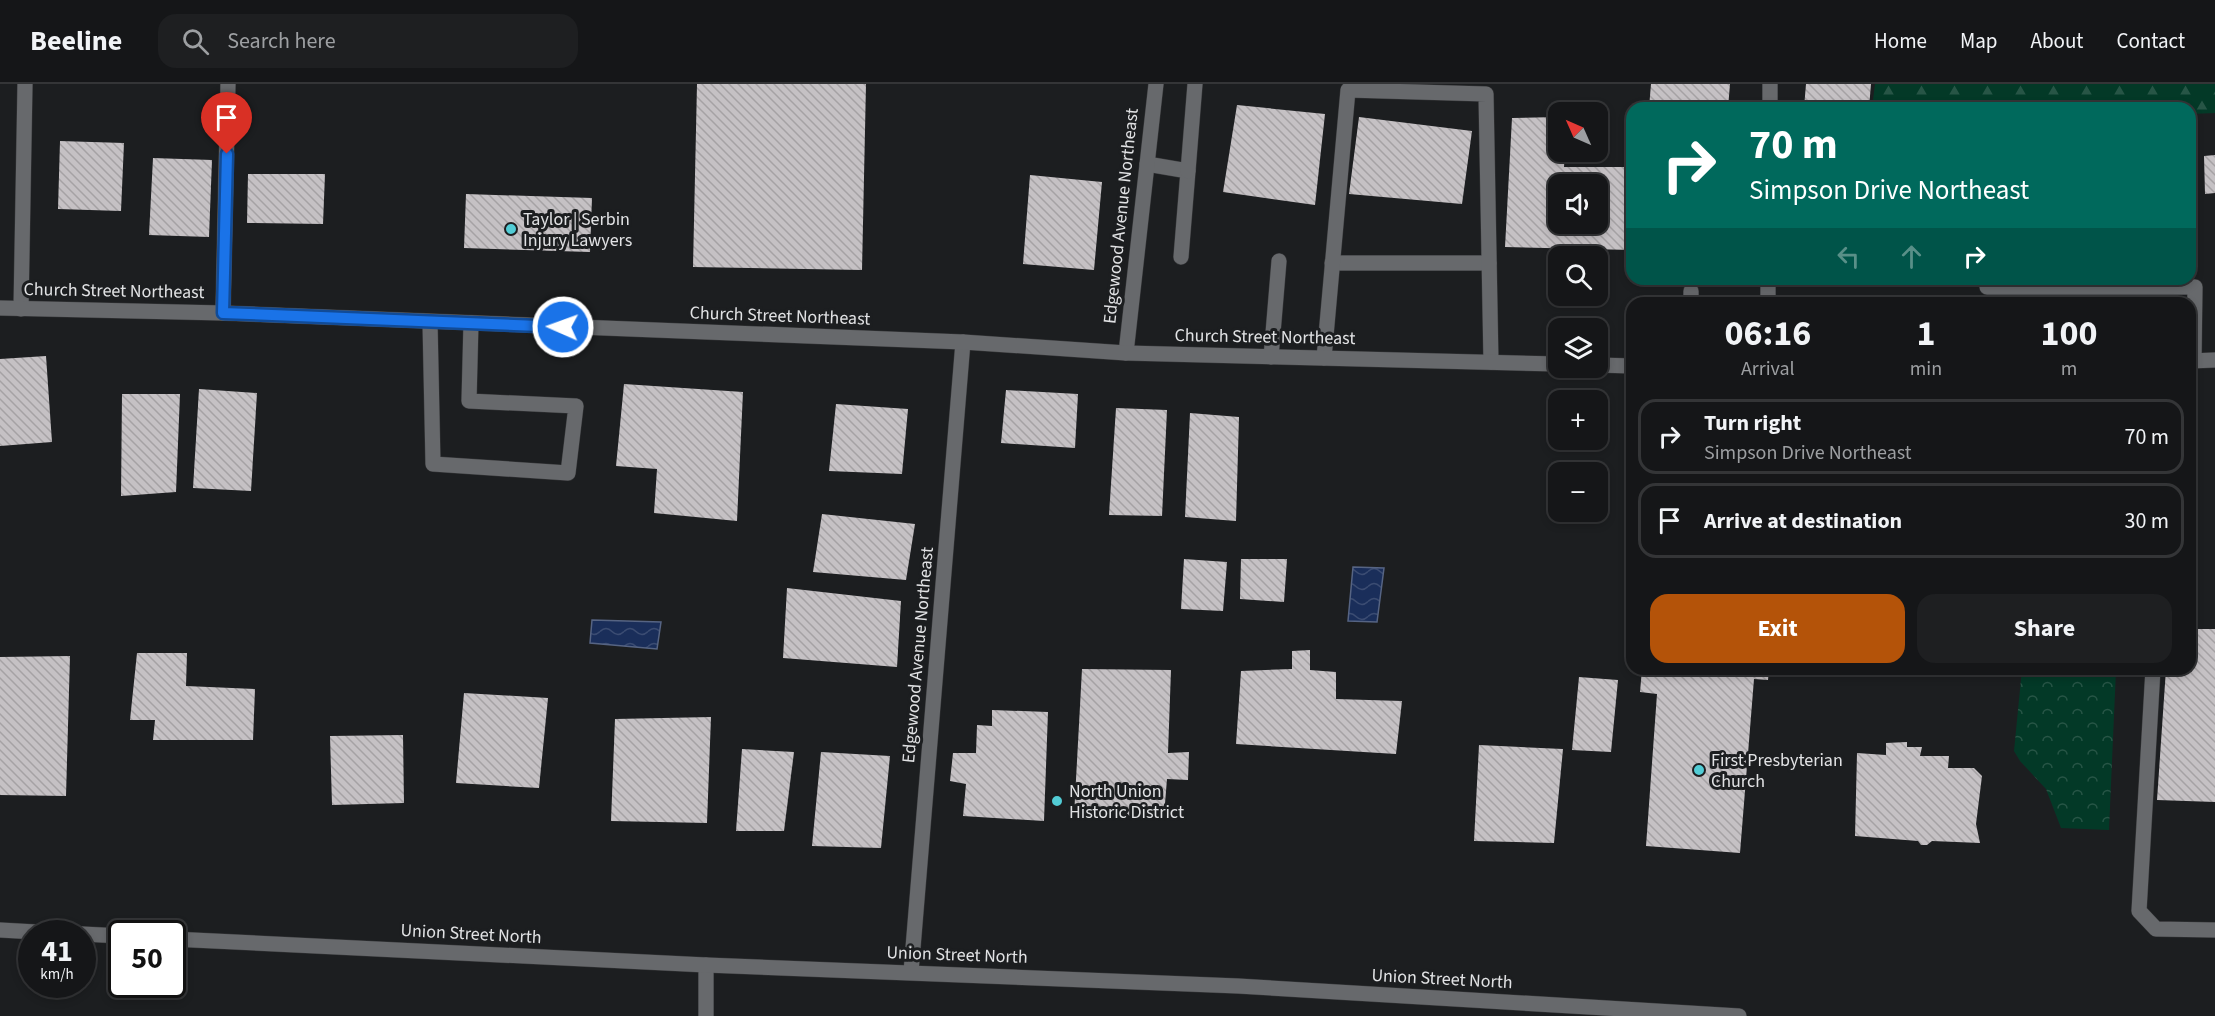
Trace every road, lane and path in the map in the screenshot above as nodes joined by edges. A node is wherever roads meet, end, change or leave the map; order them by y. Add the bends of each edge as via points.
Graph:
1 (25, 84) edge
2 (228, 84) edge
3 (1155, 84) edge
4 (1195, 84) edge
5 (1770, 84) edge
6 (1770, 102) edge
7 (1147, 164) junction
8 (1188, 171) junction
9 (1180, 257) dead end
10 (1279, 261) dead end
11 (1332, 263) junction
12 (1489, 263) junction
13 (2126, 285) edge
14 (2195, 297) edge
15 (0, 308) edge
16 (21, 309) junction
17 (223, 313) junction
18 (430, 322) junction
19 (471, 323) junction
20 (963, 342) junction
21 (1126, 353) junction
22 (1271, 357) junction
23 (1324, 358) junction
24 (2215, 360) edge
25 (2196, 361) edge
26 (1491, 362) junction
27 (1548, 364) edge
28 (1608, 365) edge
29 (1626, 366) edge
30 (2153, 675) edge
31 (0, 930) edge
32 (2215, 930) edge
33 (18, 931) edge
34 (186, 940) edge
35 (706, 965) junction
36 (911, 972) junction
37 (706, 1016) edge
38 (1739, 1016) edge

1 - 16 street
2 - 17 street
3 - 7 street, Edgewood Avenue Northeast
4 - 8 street
5 - 6 street
7 - 8 street
7 - 21 street, Edgewood Avenue Northeast
8 - 9 street
10 - 22 street
11 - 12 street
11 - 12 street via 1348,90 1486,94
11 - 23 street
12 - 26 street
13 - 14 street via 2195,286
15 - 16 street, Church Street Northeast
16 - 17 street, Church Street Northeast
17 - 18 street, Church Street Northeast
18 - 19 street, Church Street Northeast
18 - 19 street via 433,464 568,473 576,406 469,401
19 - 20 street, Church Street Northeast
20 - 21 street, Church Street Northeast
20 - 36 street, Edgewood Avenue Northeast
21 - 22 street, Church Street Northeast
22 - 23 street, Church Street Northeast
23 - 26 street, Church Street Northeast
24 - 25 street
26 - 27 street, Church Street Northeast
28 - 29 street
30 - 32 street via 2139,911 2156,929
31 - 33 street
34 - 35 street, Union Street North
35 - 36 street, Union Street North
35 - 37 street
36 - 38 street, Union Street North via 1250,987

